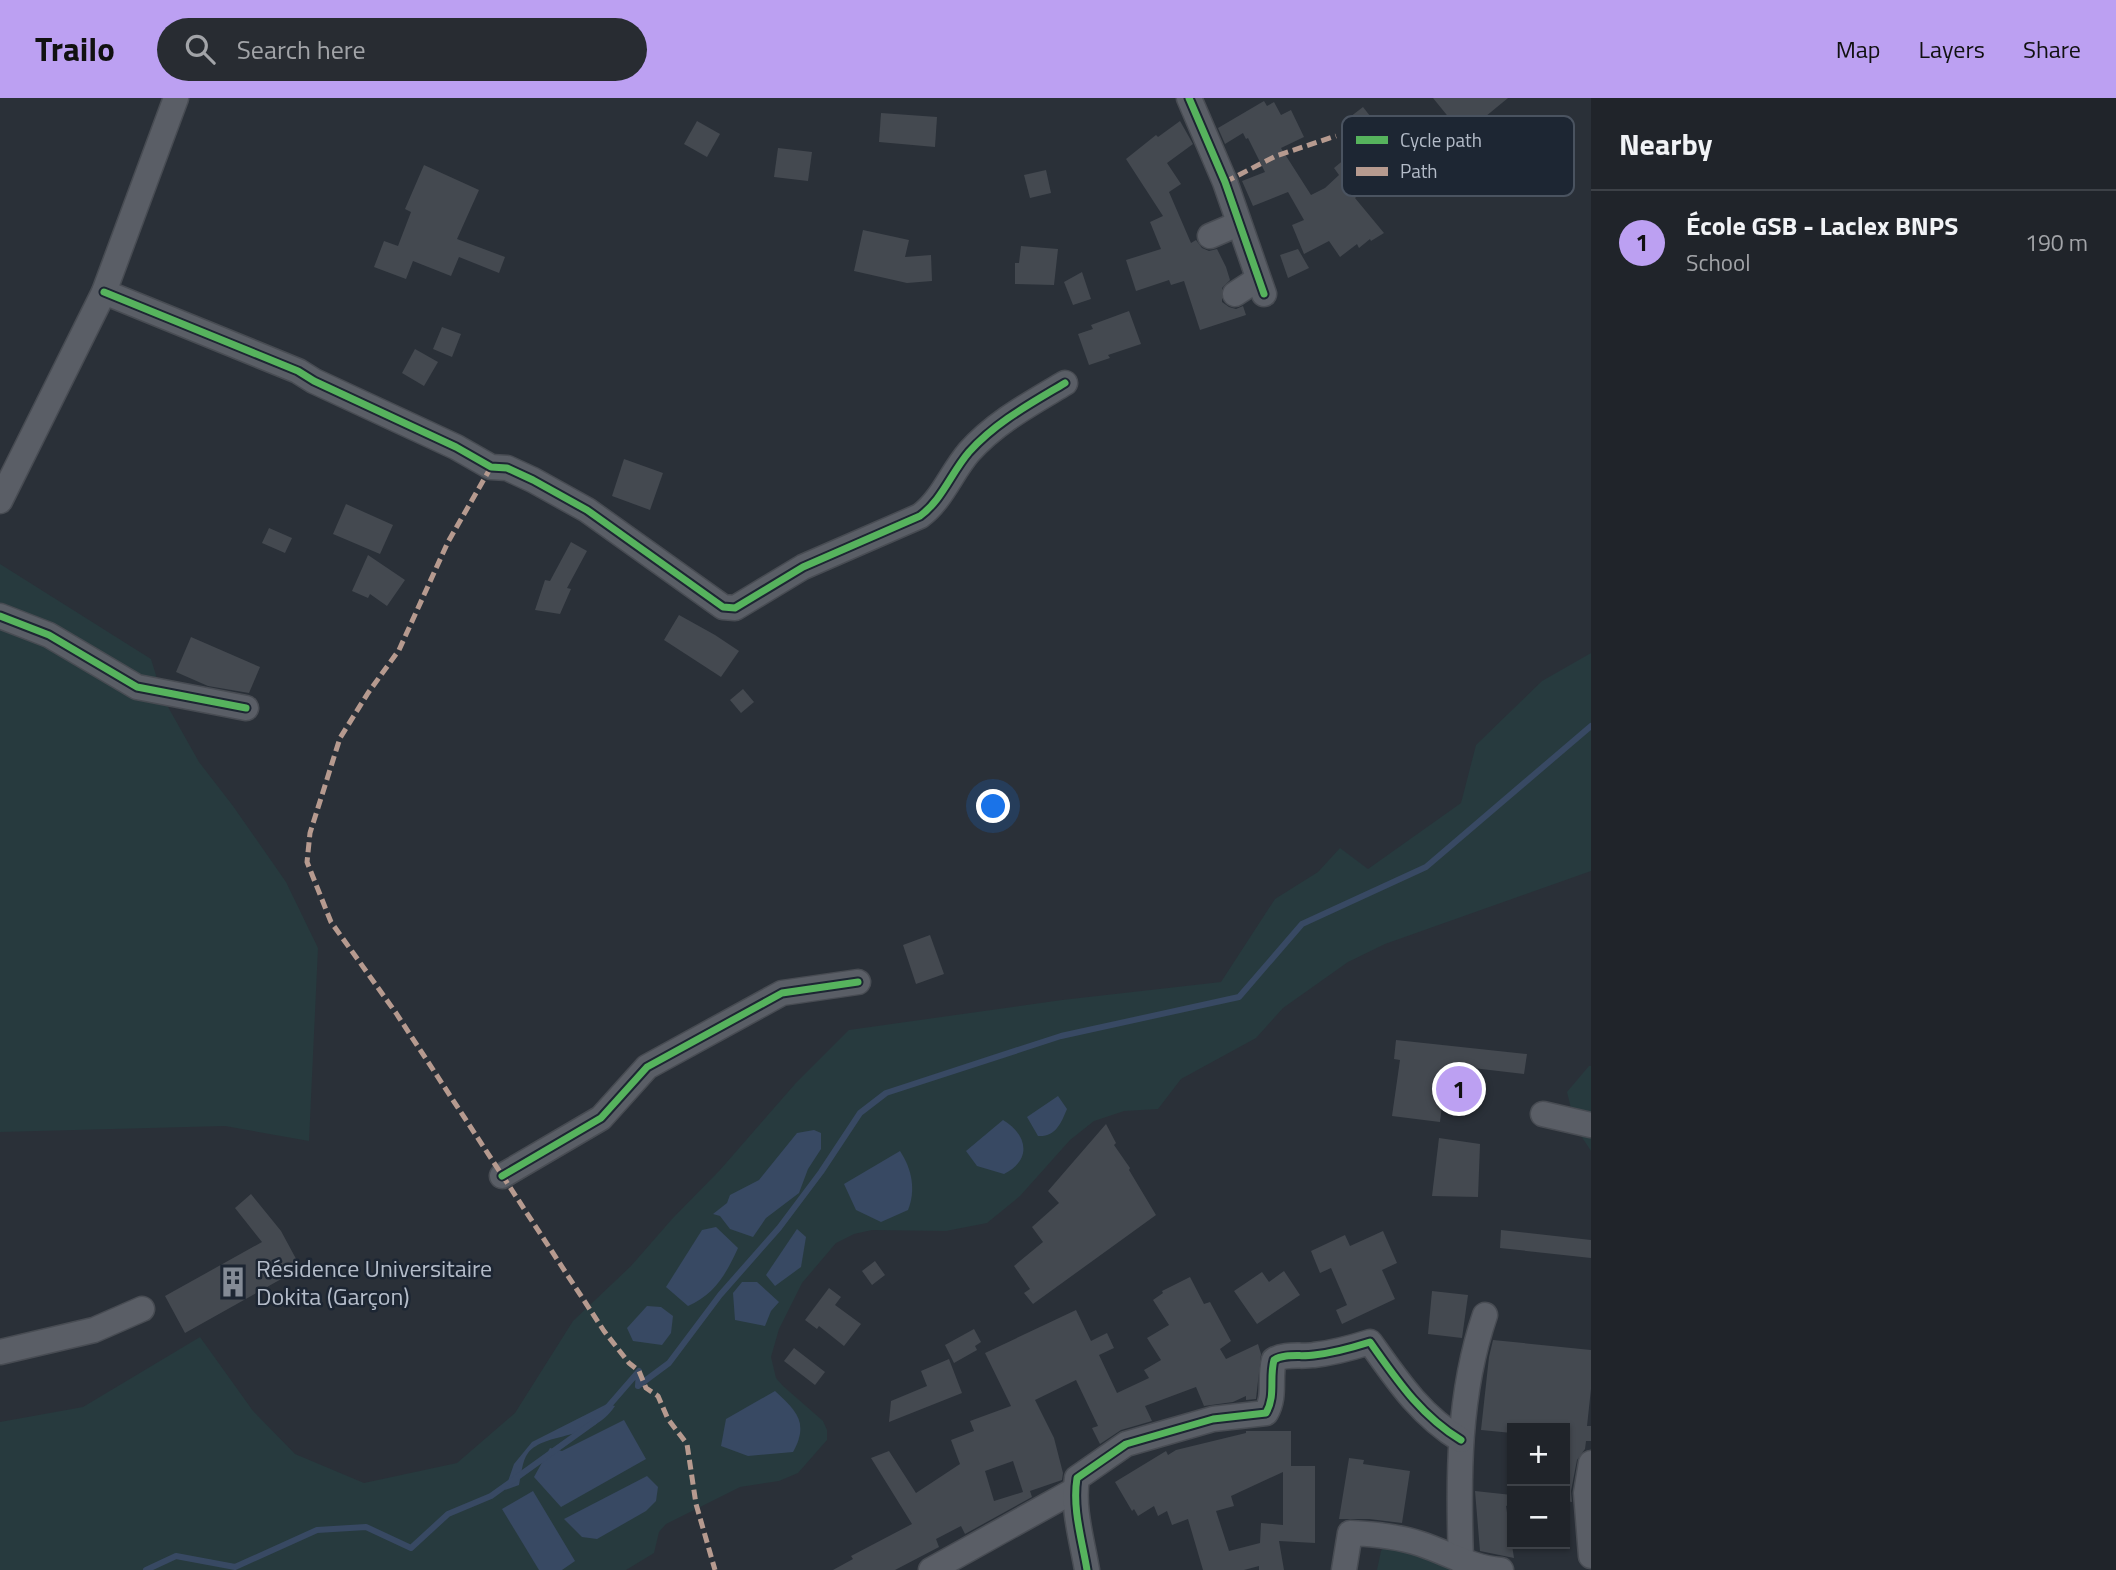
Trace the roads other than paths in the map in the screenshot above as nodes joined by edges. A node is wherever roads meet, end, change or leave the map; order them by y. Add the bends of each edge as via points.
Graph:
1 (176, 98) edge
2 (1189, 98) edge
3 (1238, 224) junction
4 (1210, 236) dead end
5 (104, 292) junction
6 (1235, 294) dead end
7 (1065, 383) dead end
8 (0, 501) edge
9 (0, 616) edge
10 (246, 708) dead end
11 (858, 982) dead end
12 (1544, 1114) dead end
13 (1591, 1125) edge
14 (502, 1176) dead end
15 (142, 1308) dead end
16 (1485, 1315) dead end
17 (0, 1352) edge
18 (1461, 1440) junction
19 (1591, 1463) edge
20 (1075, 1490) junction
21 (1591, 1556) edge
22 (1461, 1561) junction
23 (931, 1570) edge
24 (1087, 1570) edge
25 (1344, 1570) edge
26 (1493, 1570) edge
27 (1501, 1570) edge

1 - 5 street
2 - 3 street
3 - 4 street
3 - 6 street via 1261,287
5 - 7 street via 298,371 491,467 507,468 533,480 587,510 723,607 735,608 803,567 920,516 933,507 986,433
5 - 8 street
9 - 10 street via 49,635 137,687
11 - 14 street via 782,993 647,1067 601,1118
12 - 13 street
15 - 17 street via 94,1330
16 - 18 street
18 - 20 street via 1407,1396 1370,1342 1345,1351 1281,1356 1274,1360 1271,1405 1266,1413 1213,1419 1126,1444 1077,1478
18 - 22 street
19 - 21 street via 1587,1493
20 - 23 street
20 - 24 street
22 - 25 street via 1390,1535 1350,1532
22 - 26 street
26 - 27 street

